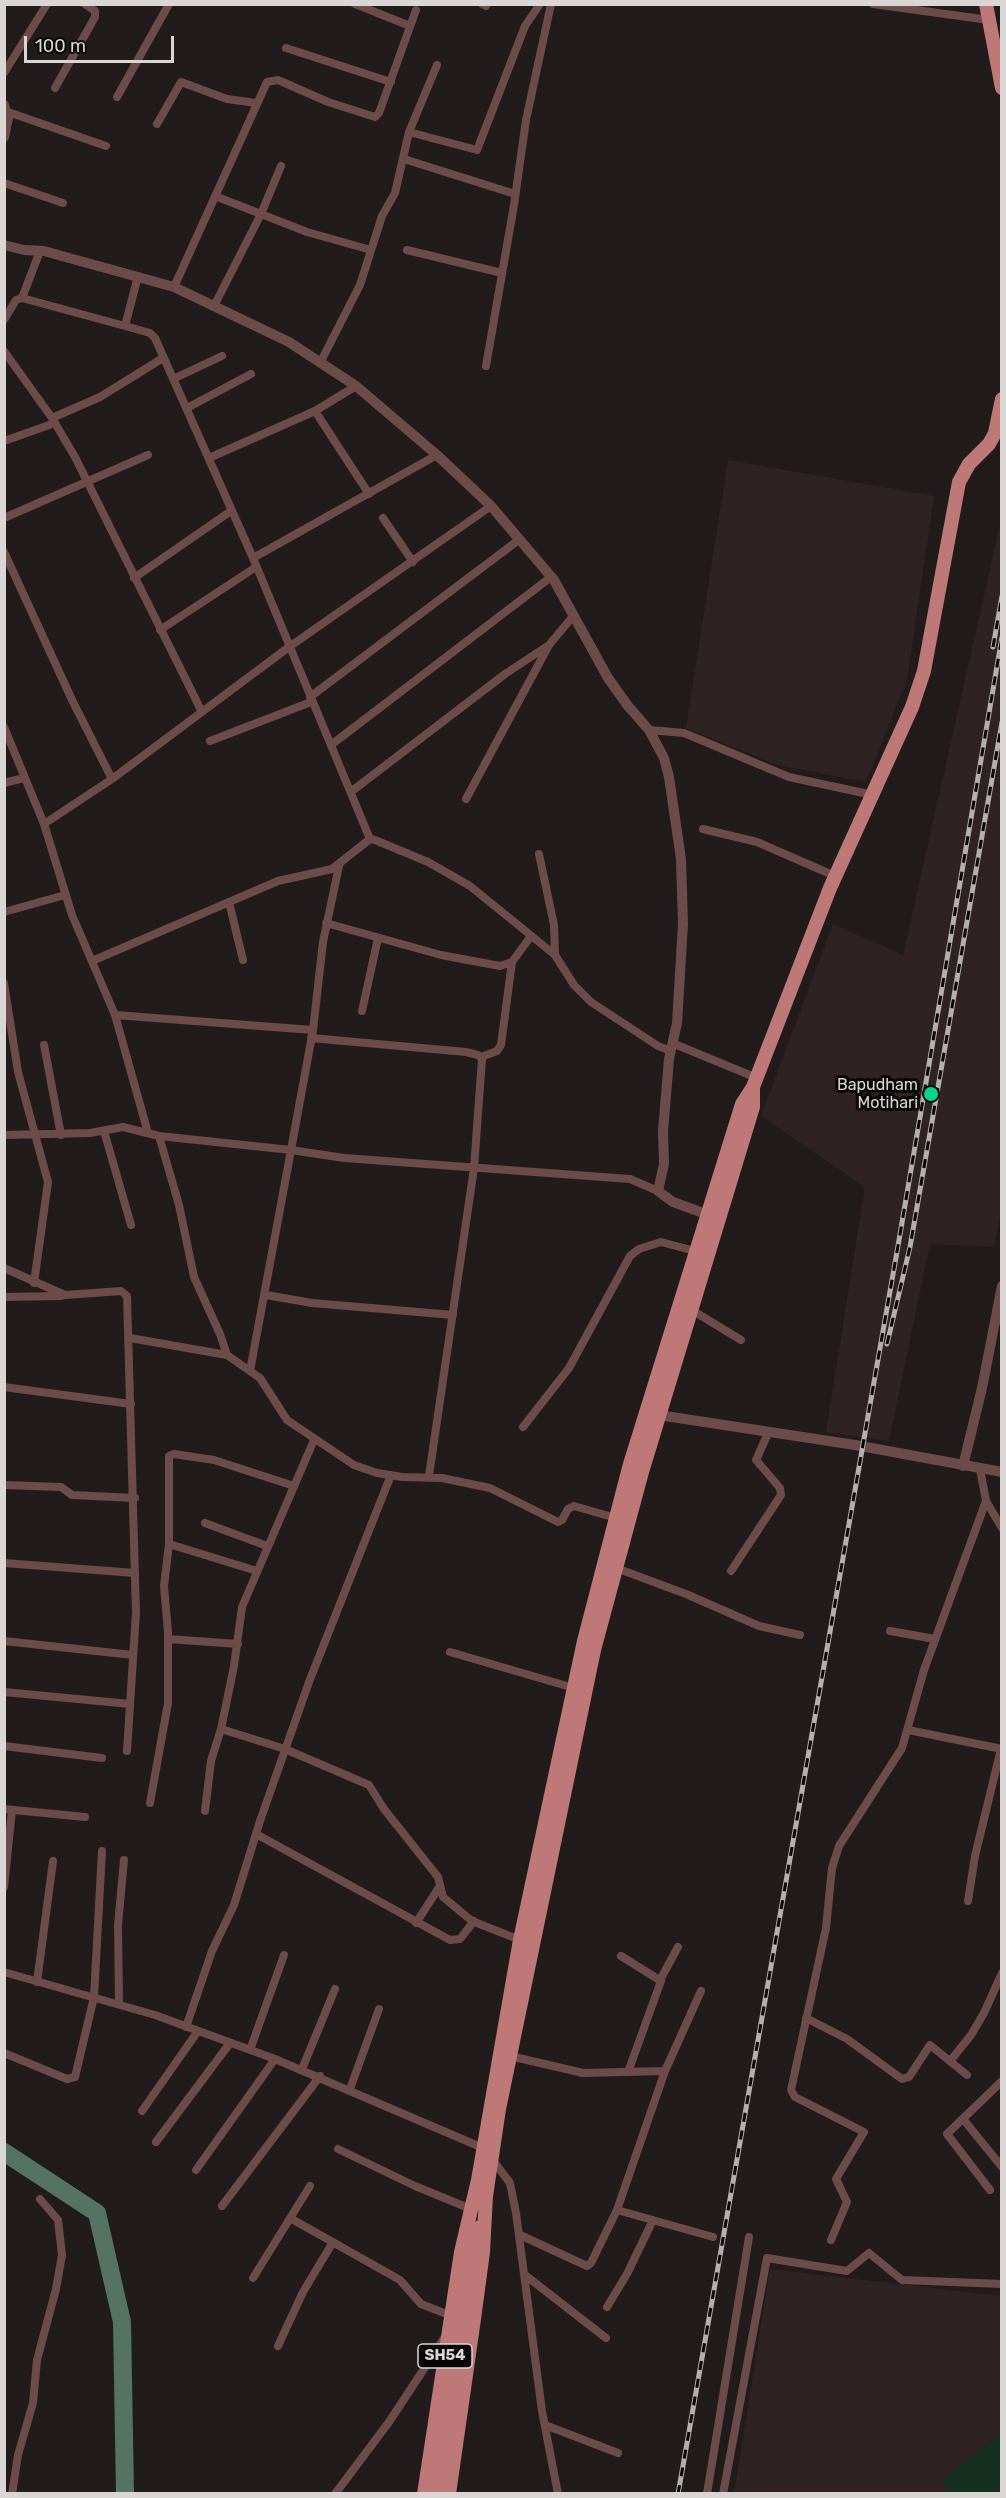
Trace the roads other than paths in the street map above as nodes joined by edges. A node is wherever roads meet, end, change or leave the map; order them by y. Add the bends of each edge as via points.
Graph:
1 (47, 4) edge
2 (85, 4) edge
3 (169, 4) edge
4 (355, 4) edge
5 (540, 4) edge
6 (551, 4) edge
7 (873, 4) edge
8 (986, 4) edge
9 (416, 10) dead end
10 (989, 20) junction
11 (410, 26) junction
12 (286, 48) dead end
13 (436, 65) dead end
14 (4, 73) edge
15 (390, 81) junction
16 (55, 88) dead end
17 (1002, 88) edge
18 (117, 97) dead end
19 (256, 104) junction
20 (6, 109) edge
21 (158, 124) dead end
22 (409, 132) junction
23 (4, 137) edge
24 (106, 147) dead end
25 (404, 159) junction
26 (281, 166) dead end
27 (4, 183) edge
28 (515, 194) junction
29 (215, 196) junction
30 (63, 203) dead end
31 (261, 214) junction
32 (4, 245) edge
33 (371, 250) junction
34 (407, 250) dead end
35 (40, 251) junction
36 (502, 273) junction
37 (138, 276) junction
38 (174, 287) junction
39 (22, 298) junction
40 (214, 306) junction
41 (4, 320) edge
42 (125, 326) junction
43 (4, 351) edge
44 (222, 356) dead end
45 (163, 358) junction
46 (320, 363) junction
47 (486, 366) dead end
48 (251, 374) dead end
49 (173, 379) junction
50 (356, 386) junction
51 (1002, 399) edge
52 (187, 408) junction
53 (315, 411) junction
54 (54, 421) junction
55 (4, 441) edge
56 (995, 444) edge
57 (437, 454) junction
58 (148, 455) dead end
59 (209, 458) junction
60 (88, 482) junction
61 (369, 494) junction
62 (490, 506) junction
63 (231, 512) junction
64 (4, 518) edge
65 (383, 518) dead end
66 (520, 539) junction
67 (4, 552) edge
68 (255, 562) junction
69 (413, 562) junction
70 (551, 577) junction
71 (134, 578) junction
72 (574, 615) junction
73 (160, 630) junction
74 (549, 645) junction
75 (289, 647) junction
76 (311, 699) junction
77 (202, 712) junction
78 (4, 727) edge
79 (649, 730) junction
80 (210, 741) dead end
81 (331, 745) junction
82 (24, 778) junction
83 (112, 780) junction
84 (4, 783) edge
85 (352, 791) junction
86 (873, 795) junction
87 (466, 799) dead end
88 (44, 824) junction
89 (703, 829) dead end
90 (370, 839) junction
91 (539, 854) dead end
92 (339, 866) junction
93 (836, 876) junction
94 (65, 895) junction
95 (229, 902) junction
96 (4, 912) edge
97 (327, 923) junction
98 (531, 936) junction
99 (378, 938) junction
100 (555, 955) junction
101 (92, 960) junction
102 (243, 960) dead end
103 (512, 962) junction
104 (4, 983) edge
105 (362, 1011) dead end
106 (115, 1015) junction
107 (312, 1034) junction
108 (44, 1045) dead end
109 (671, 1047) junction
110 (481, 1057) junction
111 (755, 1083) junction
112 (104, 1131) junction
113 (148, 1133) junction
114 (4, 1135) edge
115 (62, 1135) junction
116 (37, 1136) junction
117 (159, 1136) junction
118 (291, 1150) junction
119 (474, 1168) junction
120 (658, 1191) junction
121 (706, 1214) junction
122 (131, 1225) dead end
123 (695, 1251) junction
124 (4, 1268) edge
125 (34, 1283) junction
126 (1002, 1286) edge
127 (65, 1295) junction
128 (266, 1295) junction
129 (4, 1297) edge
130 (690, 1309) junction
131 (453, 1316) junction
132 (130, 1338) junction
133 (741, 1340) dead end
134 (227, 1355) junction
135 (250, 1371) junction
136 (4, 1387) edge
137 (131, 1404) junction
138 (645, 1413) junction
139 (661, 1415) junction
140 (523, 1426) dead end
141 (769, 1431) junction
142 (314, 1440) junction
143 (963, 1466) junction
144 (980, 1469) junction
145 (1002, 1472) edge
146 (391, 1475) junction
147 (429, 1476) junction
148 (4, 1485) edge
149 (294, 1486) junction
150 (135, 1498) junction
151 (986, 1501) junction
152 (616, 1518) junction
153 (205, 1523) dead end
154 (1002, 1528) edge
155 (169, 1544) junction
156 (267, 1546) junction
157 (4, 1563) edge
158 (616, 1568) junction
159 (257, 1571) junction
160 (731, 1571) dead end
161 (135, 1573) junction
162 (890, 1631) dead end
163 (800, 1635) dead end
164 (168, 1639) junction
165 (935, 1639) junction
166 (4, 1641) edge
167 (238, 1644) junction
168 (450, 1652) dead end
169 (133, 1655) junction
170 (574, 1688) junction
171 (4, 1692) edge
172 (129, 1704) junction
173 (221, 1729) junction
174 (908, 1730) junction
175 (4, 1746) edge
176 (285, 1749) junction
177 (1001, 1749) edge
178 (127, 1751) dead end
179 (102, 1758) dead end
180 (150, 1803) dead end
181 (8, 1810) edge
182 (205, 1811) dead end
183 (85, 1817) dead end
184 (256, 1834) junction
185 (102, 1851) dead end
186 (124, 1860) dead end
187 (53, 1861) dead end
188 (440, 1886) junction
189 (4, 1887) edge
190 (968, 1901) dead end
191 (474, 1921) junction
192 (416, 1923) junction
193 (520, 1940) junction
194 (678, 1947) dead end
195 (284, 1955) dead end
196 (621, 1956) dead end
197 (4, 1972) edge
198 (1002, 1973) edge
199 (660, 1980) junction
200 (37, 1982) junction
201 (334, 1989) dead end
202 (701, 1991) dead end
203 (94, 1997) junction
204 (119, 2004) junction
205 (379, 2009) dead end
206 (807, 2018) junction
207 (186, 2026) junction
208 (198, 2031) junction
209 (231, 2043) junction
210 (250, 2050) junction
211 (4, 2053) edge
212 (510, 2056) junction
213 (275, 2059) junction
214 (951, 2060) junction
215 (302, 2069) junction
216 (665, 2071) junction
217 (628, 2072) junction
218 (967, 2075) dead end
219 (320, 2076) junction
220 (1002, 2081) edge
221 (350, 2089) junction
222 (142, 2111) dead end
223 (963, 2119) junction
224 (156, 2142) dead end
225 (338, 2149) dead end
226 (488, 2153) junction
227 (1002, 2167) edge
228 (196, 2170) dead end
229 (310, 2186) dead end
230 (990, 2190) dead end
231 (40, 2199) dead end
232 (222, 2206) dead end
233 (617, 2210) junction
234 (470, 2214) junction
235 (290, 2218) junction
236 (485, 2220) junction
237 (653, 2220) junction
238 (475, 2234) junction
239 (520, 2235) junction
240 (713, 2237) dead end
241 (749, 2237) dead end
242 (831, 2241) dead end
243 (333, 2242) junction
244 (525, 2275) junction
245 (253, 2278) dead end
246 (1002, 2284) edge
247 (608, 2307) dead end
248 (452, 2316) junction
249 (449, 2333) junction
250 (606, 2338) dead end
251 (278, 2346) dead end
252 (545, 2425) junction
253 (618, 2453) dead end
254 (12, 2493) edge
255 (335, 2493) edge
256 (424, 2493) edge
257 (438, 2493) edge
258 (449, 2493) edge
259 (558, 2493) edge
260 (707, 2493) edge
261 (723, 2493) edge

1 - 14 street
2 - 16 street via 95,10 95,17
3 - 18 street
4 - 11 street
5 - 22 street via 525,26 478,149
6 - 28 street via 530,95
7 - 10 street
8 - 10 main road
9 - 11 street
10 - 17 main road
11 - 15 street
12 - 15 street
13 - 22 street
15 - 19 street via 375,117 274,79 267,82
19 - 21 street via 227,99 181,82
19 - 29 street
20 - 23 street
20 - 24 street
22 - 25 street
25 - 28 street
25 - 33 street via 395,193 382,216
26 - 31 street
27 - 30 street
28 - 36 street
29 - 31 street
29 - 38 street
31 - 33 street
31 - 40 street
32 - 35 street
33 - 46 street via 353,301
34 - 36 street
35 - 37 street
35 - 39 street
36 - 47 street
37 - 38 street
37 - 42 street
38 - 40 street
39 - 41 street via 16,300
39 - 42 street
40 - 46 street via 289,342
42 - 45 street via 153,335
43 - 54 street
44 - 49 street
45 - 49 street
45 - 54 street
46 - 50 street
48 - 52 street
49 - 52 street
50 - 53 street
50 - 57 street
51 - 56 main road
52 - 59 street
53 - 59 street
53 - 61 street
54 - 55 street
54 - 60 street
56 - 86 main road via 969,464 959,482 924,671
57 - 61 street
57 - 62 street
58 - 60 street
59 - 63 street
60 - 64 street
60 - 71 street
61 - 68 street
62 - 66 street
62 - 69 street
63 - 68 street
63 - 71 street
65 - 69 street
66 - 70 street
66 - 76 street
67 - 83 street
68 - 73 street
68 - 75 street
69 - 75 street
70 - 72 street
70 - 81 street
71 - 73 street
72 - 74 street
72 - 79 street via 608,678
73 - 77 street
74 - 85 street
74 - 87 street
75 - 76 street
75 - 77 street
76 - 80 street
76 - 81 street
77 - 83 street
78 - 82 street
79 - 86 street via 684,733 789,777
79 - 109 street via 669,777 681,859 683,924 677,1023
81 - 85 street
82 - 84 street
82 - 88 street
83 - 88 street
85 - 90 street
86 - 93 main road
88 - 94 street
89 - 93 street via 757,842
90 - 92 street
90 - 98 street via 449,873
91 - 100 street via 554,925
92 - 95 street via 285,878
92 - 97 street
93 - 111 main road
94 - 96 street
94 - 101 street
95 - 101 street
95 - 102 street
97 - 99 street
97 - 107 street
98 - 100 street
98 - 103 street
99 - 103 street via 471,962 500,966
99 - 105 street
100 - 109 street via 574,986 591,1002 658,1046
101 - 106 street
103 - 110 street via 501,1046
104 - 116 street via 18,1072
106 - 107 street
106 - 113 street
107 - 110 street
107 - 118 street
108 - 115 street
109 - 111 street
109 - 120 street via 664,1164
110 - 119 street
111 - 121 main road via 742,1104
111 - 130 main road via 753,1107
112 - 113 street via 123,1127
112 - 115 street
112 - 122 street
113 - 117 street
114 - 116 street
115 - 116 street
116 - 125 street via 48,1192
117 - 118 street
117 - 134 street via 194,1277
118 - 119 street
118 - 128 street
119 - 120 street via 630,1179
119 - 131 street
120 - 121 street via 673,1202
121 - 123 main road
123 - 138 main road
123 - 140 street via 661,1242 630,1256 569,1368
124 - 125 street
125 - 127 street
126 - 143 street
127 - 129 street
127 - 132 street via 121,1291 127,1296
128 - 131 street
128 - 135 street
130 - 133 street
130 - 139 main road
131 - 147 street
132 - 134 street
132 - 137 street
134 - 135 street
135 - 142 street via 260,1378 287,1420
136 - 137 street
137 - 150 street
138 - 139 street
138 - 152 main road
139 - 141 street
139 - 158 main road
141 - 143 street
141 - 160 street via 756,1460 780,1488 781,1496
142 - 146 street via 354,1465
142 - 149 street
143 - 144 street
144 - 145 street
144 - 151 street
146 - 147 street
146 - 176 street
147 - 152 street via 490,1488 558,1522 571,1506
148 - 150 street via 61,1487 72,1495
149 - 155 street via 214,1460 171,1454
149 - 156 street
150 - 161 street
151 - 154 street
151 - 165 street
152 - 170 main road
153 - 156 street
155 - 159 street
155 - 164 street via 164,1586
156 - 159 street
157 - 161 street
158 - 163 street via 759,1626
158 - 212 main road via 594,1650
159 - 167 street via 240,1616
161 - 169 street
162 - 165 street
164 - 167 street
164 - 180 street via 167,1715
165 - 174 street
166 - 169 street
167 - 173 street
168 - 170 street
169 - 172 street
170 - 193 main road
171 - 172 street
172 - 178 street
173 - 176 street
173 - 182 street
174 - 177 street
174 - 206 street via 894,1764 836,1852 826,1928
175 - 179 street
176 - 184 street
176 - 188 street via 369,1785 435,1872
177 - 190 street
181 - 183 street
181 - 189 street
184 - 192 street
184 - 207 street via 234,1905 212,1951
185 - 203 street
186 - 204 street via 118,1925
187 - 200 street
188 - 191 street via 443,1897
188 - 192 street
191 - 192 street via 456,1941
191 - 193 street
193 - 226 main road
194 - 199 street
195 - 210 street
196 - 199 street
197 - 200 street
198 - 214 street via 976,2028
199 - 217 street
200 - 203 street
201 - 215 street
202 - 216 street
203 - 204 street
203 - 211 street via 73,2080
204 - 207 street
205 - 221 street
206 - 214 street via 847,2039 902,2079 909,2077 929,2045
206 - 242 street via 791,2092 864,2132 835,2181 848,2200
207 - 208 street
208 - 209 street
208 - 222 street
209 - 210 street
209 - 224 street
210 - 213 street
212 - 217 street via 583,2073
212 - 226 main road
213 - 215 street
213 - 228 street
214 - 218 street
215 - 219 street
216 - 217 street
216 - 233 street
219 - 221 street
219 - 232 street
220 - 223 street
221 - 226 street
223 - 227 street
223 - 230 street via 948,2133 948,2138
225 - 234 street
226 - 234 main road
226 - 236 main road
226 - 239 street via 510,2183
229 - 235 street
231 - 254 street via 58,2220 62,2255
233 - 237 street
233 - 239 street via 589,2266
234 - 238 main road, SH54
234 - 248 main road, SH54
235 - 243 street
235 - 245 street
236 - 238 main road, SH54
236 - 258 main road, SH54
237 - 240 street
237 - 247 street
238 - 257 main road, SH54
239 - 244 street
241 - 260 street
243 - 248 street via 400,2280 421,2304
243 - 251 street via 303,2292
244 - 250 street
244 - 252 street
246 - 261 street via 902,2280 869,2253 847,2271 767,2258
248 - 249 main road, SH54
249 - 255 street
249 - 256 main road, SH54
252 - 253 street
252 - 259 street

